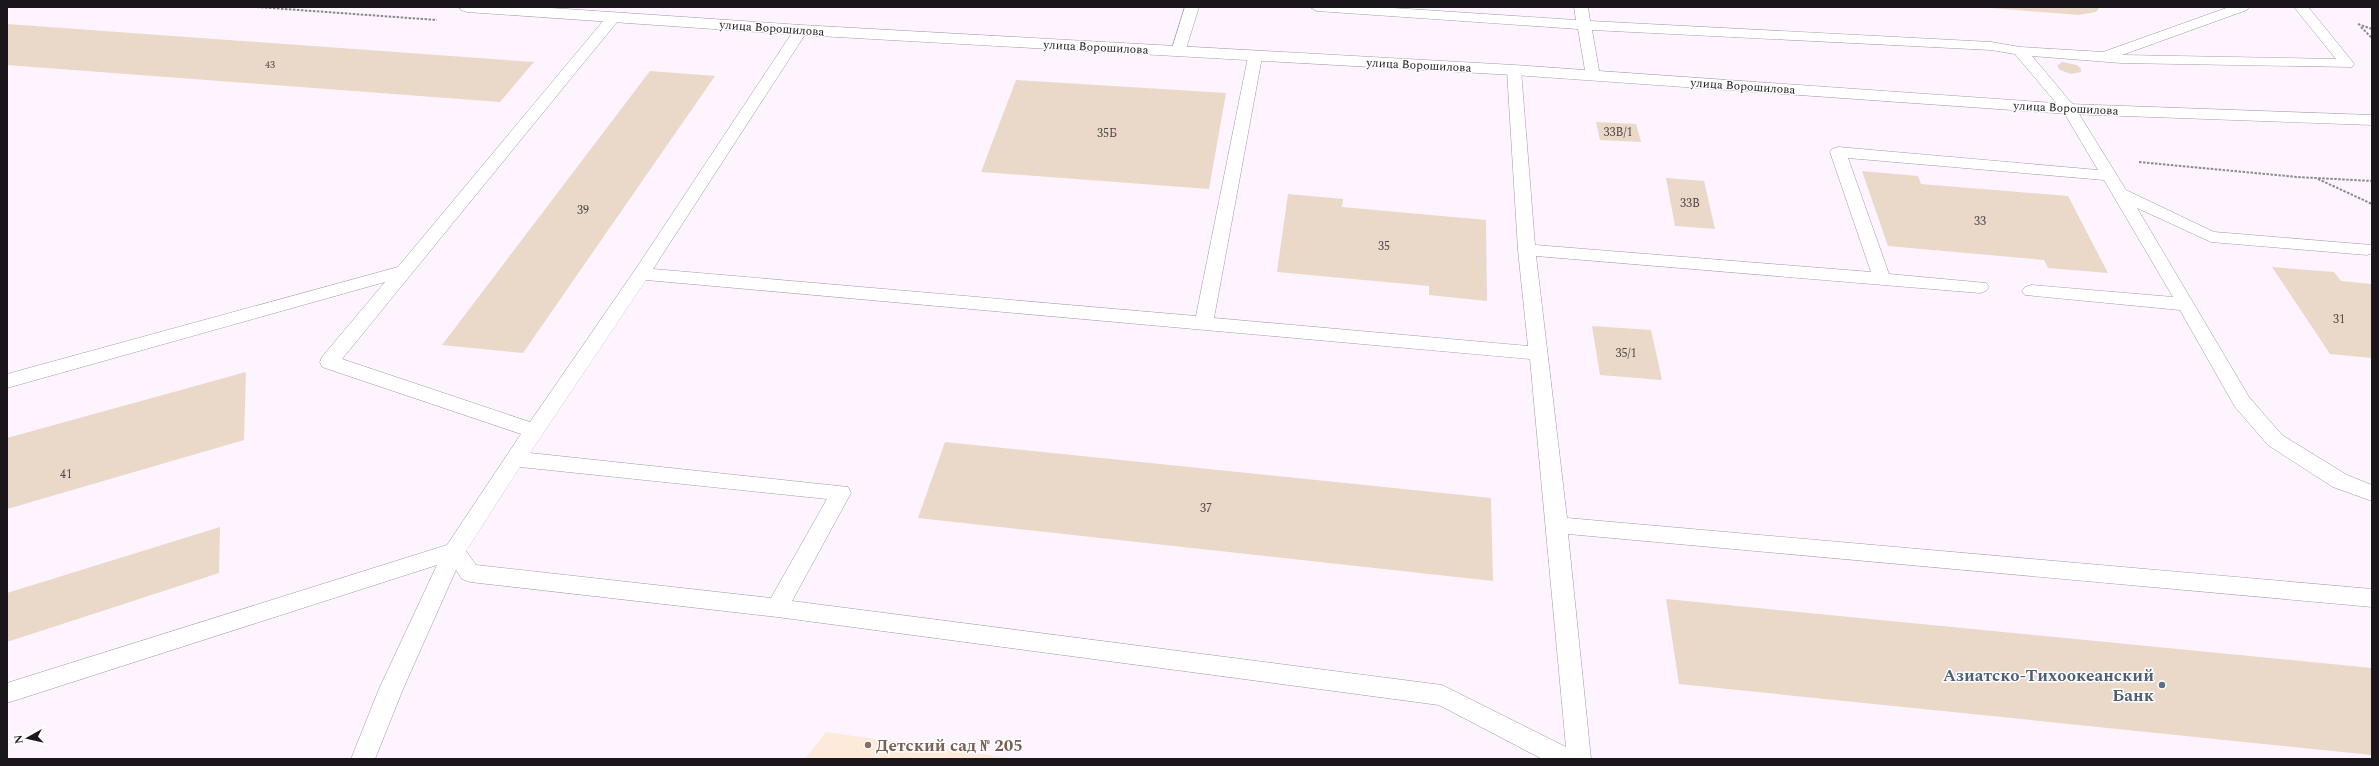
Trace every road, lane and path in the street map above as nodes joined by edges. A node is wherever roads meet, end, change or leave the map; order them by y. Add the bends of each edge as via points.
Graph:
1 (467, 7) edge
2 (1192, 7) edge
3 (1317, 7) edge
4 (1582, 7) edge
5 (2242, 7) edge
6 (2302, 7) edge
7 (548, 10) edge
8 (614, 17) junction
9 (1584, 25) junction
10 (2372, 29) edge
11 (801, 30) junction
12 (2372, 38) edge
13 (2020, 51) junction
14 (1178, 52) junction
15 (2104, 56) junction
16 (1255, 57) junction
17 (1514, 70) junction
18 (1592, 76) junction
19 (2069, 109) junction
20 (2372, 120) edge
21 (2111, 176) junction
22 (2317, 178) dead end
23 (2121, 194) junction
24 (2372, 204) edge
25 (2366, 249) dead end
26 (1527, 250) junction
27 (405, 271) junction
28 (641, 274) junction
29 (1882, 279) junction
30 (1980, 287) dead end
31 (2031, 291) dead end
32 (2186, 304) junction
33 (1204, 323) junction
34 (1539, 353) junction
35 (7, 381) edge
36 (534, 431) junction
37 (516, 459) junction
38 (2372, 493) edge
39 (1557, 525) junction
40 (454, 551) junction
41 (2372, 598) edge
42 (777, 608) junction
43 (7, 693) edge
44 (363, 759) edge
45 (1566, 759) edge
46 (1579, 759) edge

1 - 7 street, улица Ворошилова
2 - 14 lane
3 - 9 lane
4 - 9 lane
5 - 15 lane
6 - 15 lane via 2346,64 2121,59
7 - 8 street, улица Ворошилова
8 - 11 street, улица Ворошилова
8 - 27 lane
9 - 13 lane via 1983,46
9 - 18 lane
10 - 12 path via 2358,24
11 - 14 street, улица Ворошилова
11 - 28 lane
13 - 15 lane
13 - 19 lane
14 - 16 street, улица Ворошилова
16 - 17 street, улица Ворошилова
16 - 33 lane
17 - 18 street, улица Ворошилова
17 - 26 lane
18 - 19 street, улица Ворошилова
19 - 20 street, улица Ворошилова
19 - 21 lane
21 - 23 lane
21 - 29 lane via 1838,152
22 - 24 path
23 - 25 lane via 2211,237
23 - 32 lane
26 - 29 lane
26 - 34 lane
27 - 35 lane
27 - 36 lane via 329,362
28 - 33 lane
28 - 36 lane
29 - 30 lane
31 - 32 lane
32 - 38 lane via 2242,402 2275,440 2340,481
33 - 34 lane
34 - 39 lane
36 - 37 lane
37 - 40 lane
37 - 42 lane via 841,493
39 - 41 lane
39 - 46 lane
40 - 42 lane via 470,573
40 - 43 lane
40 - 44 lane via 391,689
42 - 45 lane via 1442,695

